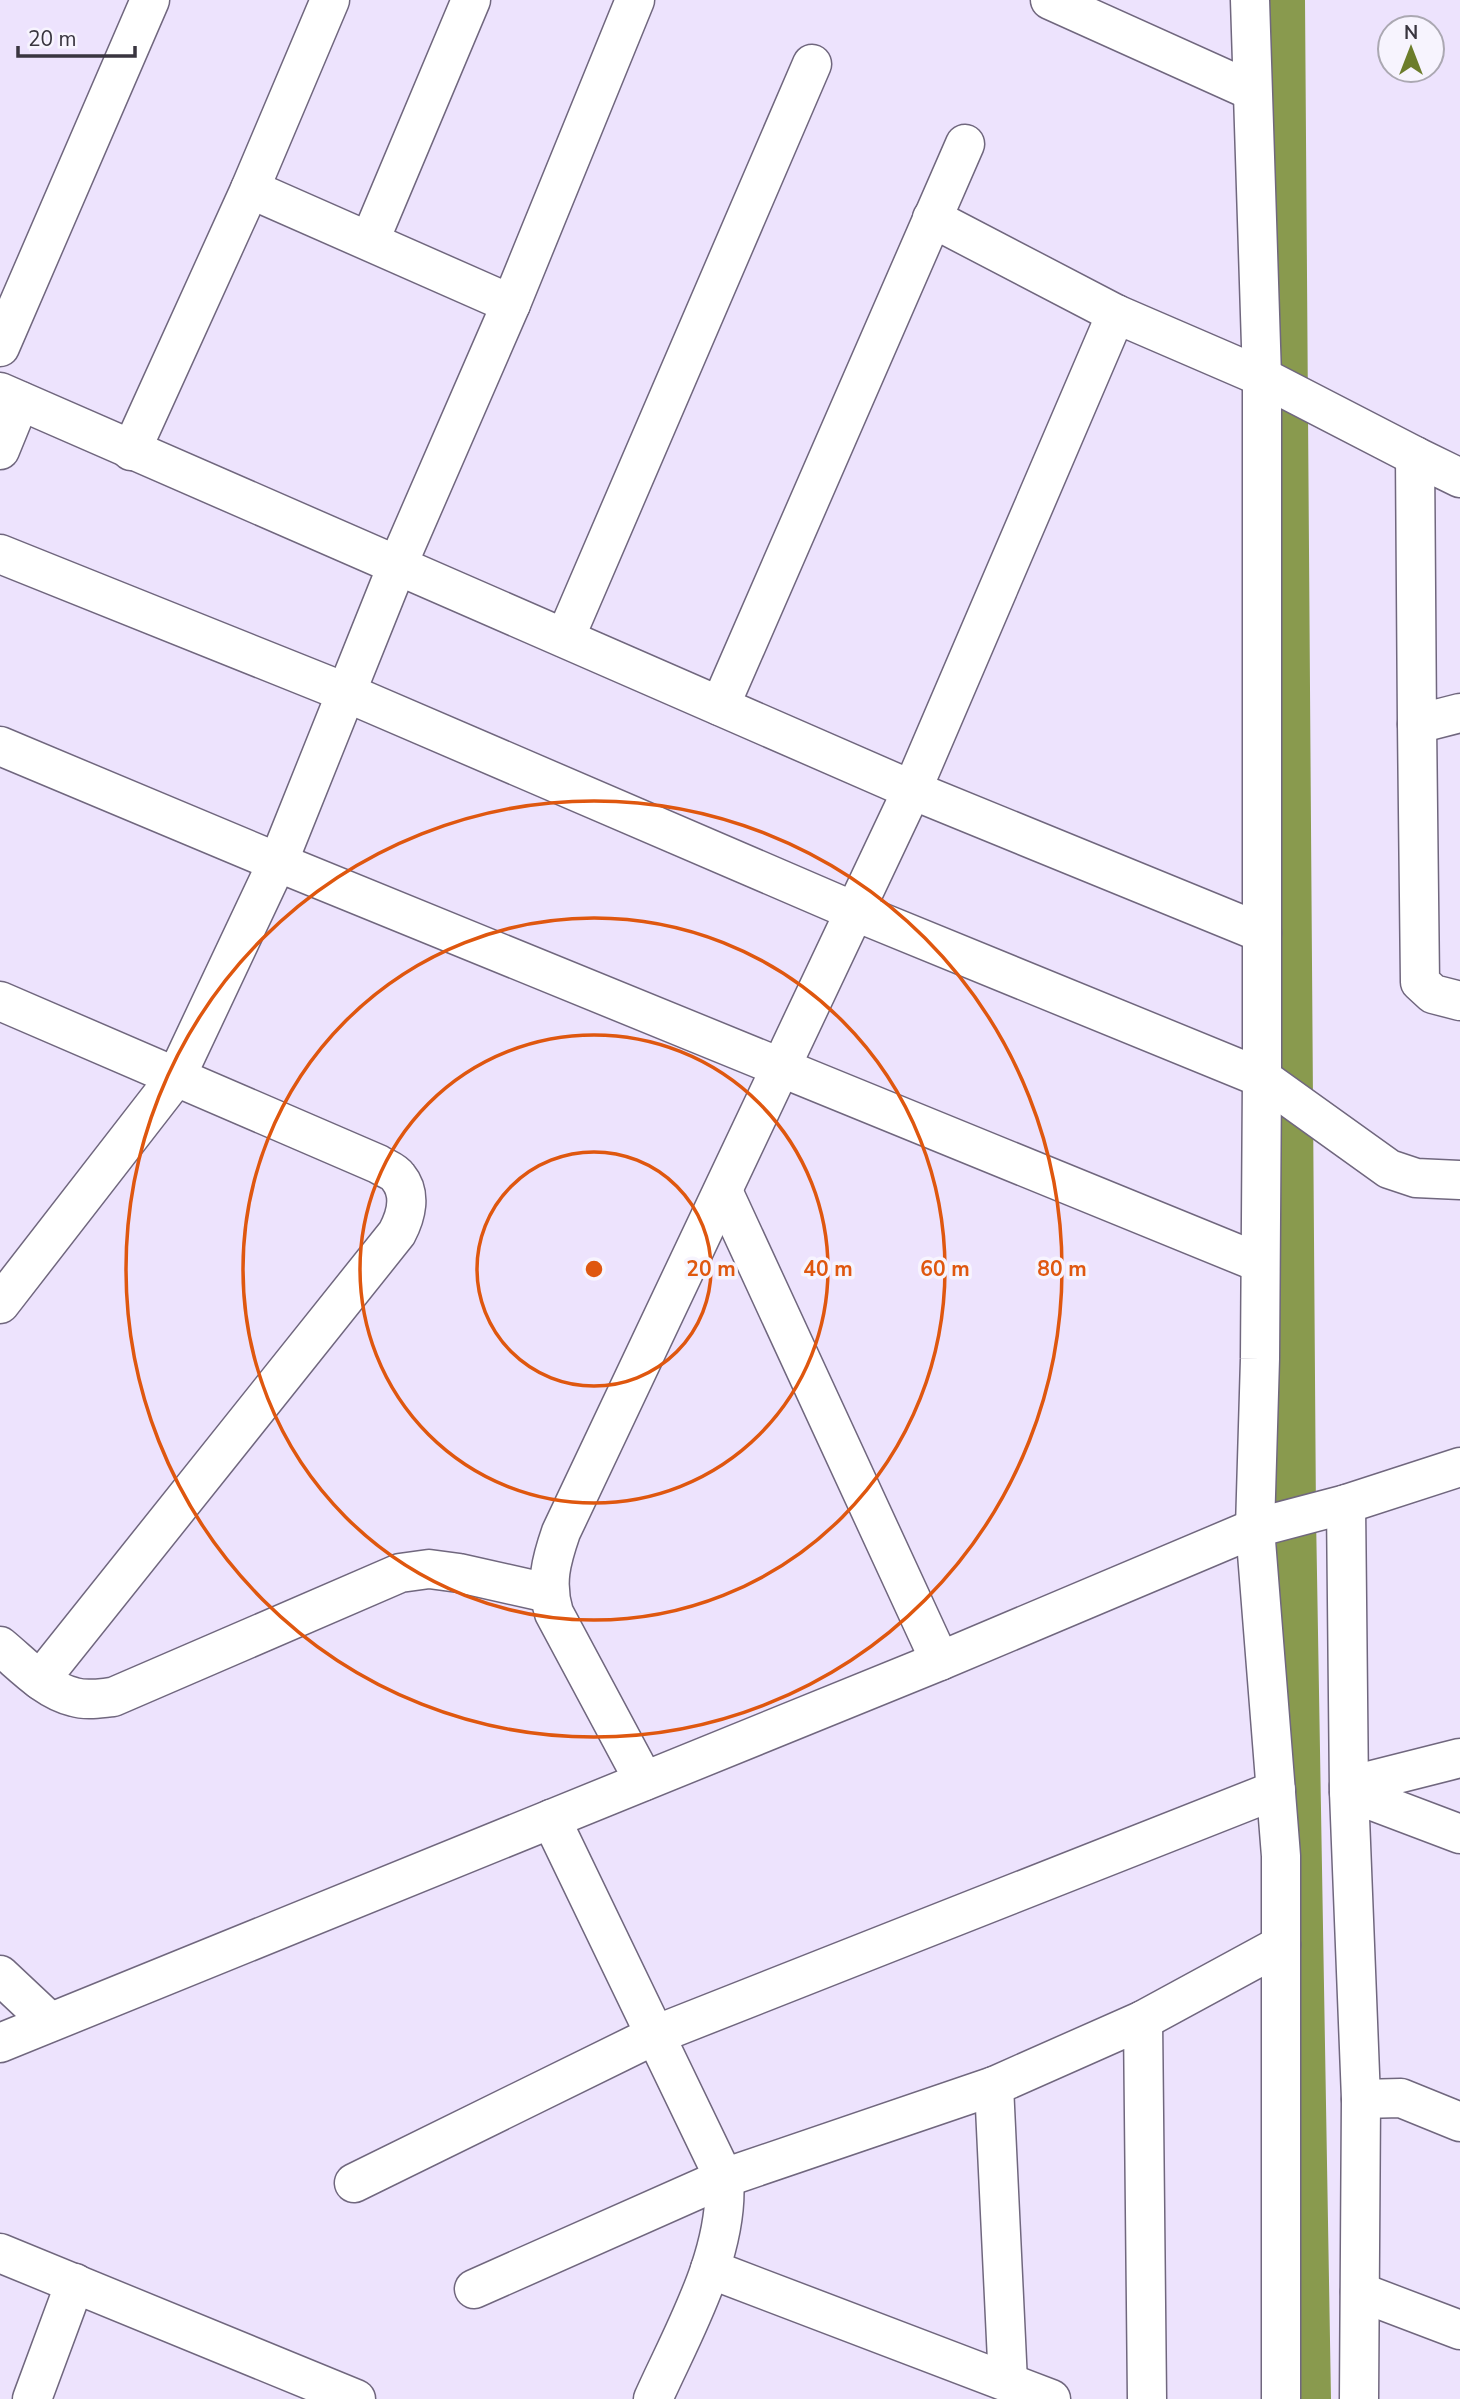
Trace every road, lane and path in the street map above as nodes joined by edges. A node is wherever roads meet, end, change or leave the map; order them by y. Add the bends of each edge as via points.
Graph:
1 (149, 0) edge
2 (330, 0) edge
3 (471, 0) edge
4 (635, 0) edge
5 (1050, 0) edge
6 (1250, 0) edge
7 (813, 64) dead end
8 (1252, 91) junction
9 (965, 144) dead end
10 (250, 188) junction
11 (932, 218) junction
12 (370, 240) junction
13 (511, 304) junction
14 (1115, 314) junction
15 (0, 347) edge
16 (1262, 377) junction
17 (10, 396) edge
18 (0, 450) edge
19 (131, 451) junction
20 (1415, 456) junction
21 (1460, 478) edge
22 (0, 554) edge
23 (397, 566) junction
24 (565, 638) junction
25 (347, 693) junction
26 (720, 706) junction
27 (1460, 713) edge
28 (1417, 724) junction
29 (0, 746) edge
30 (912, 790) junction
31 (277, 862) junction
32 (856, 912) junction
33 (1262, 933) junction
34 (0, 1001) edge
35 (1460, 1001) edge
36 (782, 1069) junction
37 (176, 1077) junction
38 (1262, 1078) junction
39 (1460, 1180) edge
40 (723, 1191) junction
41 (1260, 1263) junction
42 (0, 1304) edge
43 (1460, 1467) edge
44 (1343, 1505) junction
45 (1262, 1527) junction
46 (548, 1593) junction
47 (0, 1646) edge
48 (940, 1661) junction
49 (40, 1679) junction
50 (1460, 1758) edge
51 (644, 1781) junction
52 (1349, 1789) junction
53 (1276, 1790) junction
54 (551, 1819) junction
55 (1460, 1834) edge
56 (1281, 1945) junction
57 (0, 1975) edge
58 (1143, 2020) junction
59 (50, 2022) junction
60 (655, 2035) junction
61 (0, 2043) edge
62 (993, 2086) junction
63 (1361, 2099) junction
64 (1460, 2122) edge
65 (724, 2178) junction
66 (354, 2183) dead end
67 (0, 2253) edge
68 (710, 2269) junction
69 (75, 2283) junction
70 (474, 2288) dead end
71 (1360, 2292) junction
72 (1460, 2330) edge
73 (1008, 2382) junction
74 (32, 2399) edge
75 (356, 2399) edge
76 (653, 2399) edge
77 (1051, 2399) edge
78 (1147, 2399) edge
79 (1281, 2399) edge
80 (1359, 2399) edge

1 - 15 street
2 - 10 street
3 - 12 street
4 - 13 street
5 - 8 street
6 - 8 street
7 - 24 street
8 - 16 street
9 - 11 street
10 - 12 street
10 - 19 street
11 - 14 street
11 - 26 street
12 - 13 street
13 - 23 street
14 - 16 street
14 - 30 street
16 - 20 street
16 - 33 street
17 - 18 street
17 - 19 street
19 - 23 street
20 - 21 street
20 - 28 street
22 - 25 street
23 - 24 street
23 - 25 street
24 - 26 street
25 - 31 street
25 - 32 street
26 - 30 street
27 - 28 street
28 - 35 street via 1420,982 1433,994
29 - 31 street
30 - 32 street
30 - 33 street
31 - 36 street
31 - 37 street
32 - 36 street
32 - 38 street
33 - 38 street
34 - 37 street
36 - 40 street
36 - 41 street
37 - 42 street
37 - 49 street via 378,1164 398,1176 406,1191 407,1208 397,1233
38 - 39 street via 1389,1169 1416,1178
38 - 41 street
40 - 46 street via 561,1532 551,1561
40 - 48 street
41 - 45 street
43 - 44 street
44 - 45 street
44 - 52 street
45 - 48 street
45 - 53 street
46 - 49 street via 459,1573 429,1569 400,1573 113,1697 76,1698
46 - 51 street via 554,1613
47 - 49 street
48 - 51 street
50 - 52 street
51 - 54 street
52 - 55 street
52 - 63 street
53 - 56 street
53 - 60 street
54 - 59 street
54 - 60 street
56 - 58 street
56 - 79 street
57 - 59 street
58 - 62 street
58 - 78 street
59 - 61 street
60 - 65 street
60 - 66 street
62 - 65 street
62 - 73 street
63 - 64 street via 1402,2098
63 - 71 street
65 - 68 street via 723,2224
65 - 70 street
67 - 69 street
68 - 73 street
68 - 76 street
69 - 74 street
69 - 75 street
71 - 72 street
71 - 80 street
73 - 77 street

